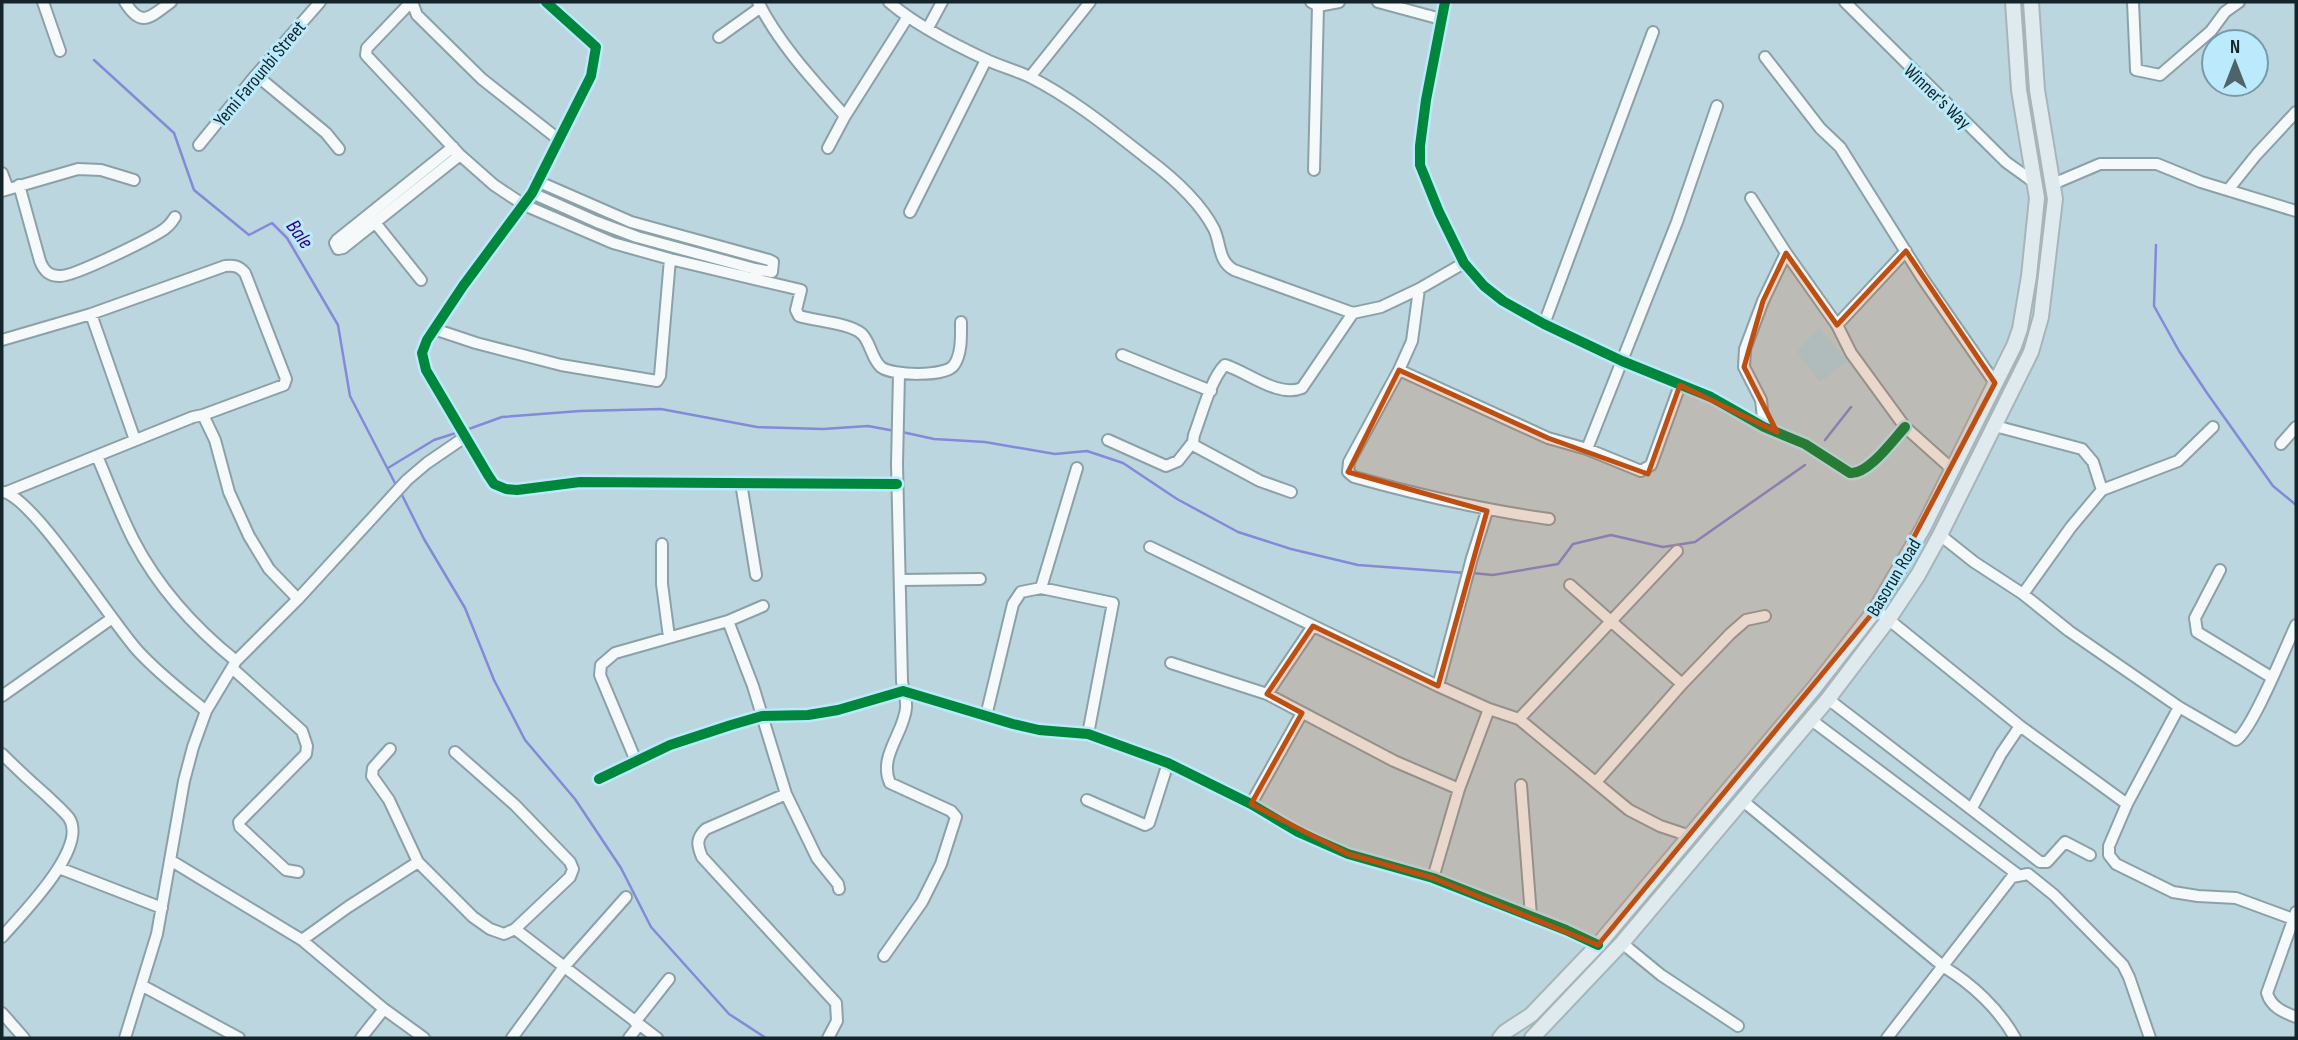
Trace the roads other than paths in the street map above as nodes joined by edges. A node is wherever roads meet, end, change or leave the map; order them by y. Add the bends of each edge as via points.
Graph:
1 (43, 2) edge
2 (125, 2) edge
3 (171, 2) edge
4 (320, 2) edge
5 (411, 2) edge
6 (546, 2) edge
7 (889, 2) edge
8 (942, 2) edge
9 (1090, 2) edge
10 (1339, 2) edge
11 (1378, 2) edge
12 (1445, 2) edge
13 (1845, 2) edge
14 (2013, 2) edge
15 (2031, 2) edge
16 (2133, 2) edge
17 (2239, 2) edge
18 (1314, 4) edge
19 (759, 5) edge
20 (2223, 7) edge
21 (907, 18) junction
22 (1441, 19) junction
23 (928, 28) junction
24 (1653, 32) dead end
25 (719, 37) dead end
26 (60, 51) dead end
27 (1765, 57) dead end
28 (986, 60) junction
29 (256, 75) junction
30 (1030, 77) junction
31 (1717, 106) dead end
32 (2296, 112) edge
33 (845, 116) junction
34 (558, 139) junction
35 (199, 145) dead end
36 (828, 148) dead end
37 (339, 149) dead end
38 (456, 151) junction
39 (1314, 170) dead end
40 (2, 173) edge
41 (134, 180) dead end
42 (537, 181) junction
43 (2035, 183) junction
44 (2053, 184) junction
45 (10, 188) edge
46 (2228, 190) junction
47 (532, 193) junction
48 (1751, 198) dead end
49 (524, 205) junction
50 (2296, 211) edge
51 (910, 212) dead end
52 (175, 217) dead end
53 (1906, 251) junction
54 (1786, 253) junction
55 (670, 260) junction
56 (1464, 263) junction
57 (421, 281) dead end
58 (1419, 289) junction
59 (1353, 313) junction
60 (91, 314) junction
61 (961, 322) dead end
62 (1544, 324) junction
63 (1838, 324) junction
64 (434, 329) junction
65 (2, 337) edge
66 (1122, 355) dead end
67 (1622, 361) junction
68 (1399, 370) junction
69 (899, 374) junction
70 (1995, 383) junction
71 (1680, 385) junction
72 (1211, 391) junction
73 (203, 415) junction
74 (1995, 426) junction
75 (1764, 427) junction
76 (1905, 427) junction
77 (2213, 427) dead end
78 (2296, 427) edge
79 (463, 433) junction
80 (135, 440) junction
81 (1108, 440) dead end
82 (1193, 442) junction
83 (2281, 444) dead end
84 (1587, 449) junction
85 (97, 456) junction
86 (1077, 468) dead end
87 (1953, 470) junction
88 (741, 483) junction
89 (897, 484) junction
90 (2102, 489) junction
91 (4, 492) edge
92 (1291, 492) dead end
93 (1488, 511) junction
94 (1549, 519) dead end
95 (1940, 535) junction
96 (662, 544) dead end
97 (1150, 547) dead end
98 (1676, 551) dead end
99 (2220, 570) dead end
100 (756, 575) dead end
101 (980, 579) dead end
102 (901, 580) junction
103 (1570, 585) dead end
104 (1041, 588) junction
105 (2023, 594) junction
106 (298, 599) junction
107 (763, 606) dead end
108 (1876, 609) junction
109 (1765, 616) dead end
110 (111, 619) junction
111 (1888, 620) junction
112 (729, 621) junction
113 (1613, 621) junction
114 (2296, 625) edge
115 (1313, 626) junction
116 (669, 637) junction
117 (1171, 663) dead end
118 (234, 664) junction
119 (2271, 677) junction
120 (1682, 684) junction
121 (1438, 686) junction
122 (903, 691) junction
123 (1268, 694) junction
124 (2, 696) edge
125 (1828, 699) junction
126 (2179, 707) junction
127 (1489, 709) junction
128 (206, 711) junction
129 (1302, 713) junction
130 (762, 716) junction
131 (986, 716) junction
132 (1519, 719) junction
133 (1810, 719) junction
134 (2020, 726) junction
135 (1088, 734) junction
136 (390, 748) dead end
137 (455, 752) dead end
138 (4, 759) edge
139 (636, 761) junction
140 (1168, 763) junction
141 (599, 779) dead end
142 (1597, 782) junction
143 (1521, 785) dead end
144 (1459, 789) junction
145 (786, 794) junction
146 (1087, 800) dead end
147 (1742, 801) junction
148 (1251, 804) junction
149 (2127, 804) junction
150 (1972, 808) junction
151 (1690, 836) junction
152 (2090, 855) dead end
153 (170, 860) junction
154 (418, 862) junction
155 (59, 867) junction
156 (298, 872) dead end
157 (2017, 874) junction
158 (1433, 878) junction
159 (839, 889) dead end
160 (626, 897) dead end
161 (162, 908) junction
162 (1531, 916) junction
163 (2295, 916) edge
164 (515, 929) junction
165 (2, 936) edge
166 (302, 940) junction
167 (1622, 943) junction
168 (1598, 945) junction
169 (884, 956) dead end
170 (564, 967) junction
171 (1944, 967) junction
172 (669, 979) dead end
173 (143, 986) junction
174 (384, 1009) junction
175 (2, 1013) edge
176 (2296, 1017) edge
177 (637, 1023) junction
178 (1738, 1026) dead end
179 (236, 1037) edge
180 (23, 1038) edge
181 (125, 1038) edge
182 (361, 1038) edge
183 (424, 1038) edge
184 (512, 1038) edge
185 (629, 1038) edge
186 (657, 1038) edge
187 (828, 1038) edge
188 (1500, 1038) edge
189 (1532, 1038) edge
190 (1886, 1038) edge
191 (2015, 1038) edge
192 (2150, 1038) edge

1 - 26 street
2 - 3 street via 139,19
4 - 29 street, Yemi Farounbi Street
5 - 34 street via 417,15 482,79
5 - 38 street via 367,48 366,55
6 - 34 street via 596,47 591,76
7 - 21 street
8 - 23 street
9 - 30 street
10 - 18 street
11 - 22 street
12 - 22 street
13 - 43 street, Winner's Way via 2006,162
14 - 43 main road, Basorun Road via 2019,90
15 - 44 main road, Basorun Road via 2037,90
16 - 20 street via 2136,70 2160,75 2211,31
17 - 20 street
18 - 39 street
19 - 25 street
19 - 33 street via 808,75
21 - 23 street
21 - 33 street
22 - 56 street via 1420,165
23 - 28 street
24 - 62 street
27 - 53 street via 1819,128 1840,147
28 - 30 street
28 - 51 street
29 - 35 street, Yemi Farounbi Street
29 - 37 street
30 - 59 street via 1102,123 1165,172 1207,218 1227,266
31 - 67 street
32 - 46 street
33 - 36 street
34 - 42 street
38 - 49 street
38 - 57 street via 372,219
40 - 45 street
41 - 45 street via 78,169
42 - 47 street
42 - 47 street via 631,222 769,260 773,270 638,237
43 - 70 main road, Basorun Road via 2036,217 2020,330
44 - 46 street via 2100,164 2140,163 2157,164
44 - 74 main road, Basorun Road via 2054,220 2037,334
45 - 52 street via 43,269 51,275 70,275 131,247 162,232
46 - 50 street
47 - 49 street
48 - 54 street
49 - 55 street via 613,243
49 - 64 street
53 - 63 street
53 - 70 street
54 - 63 street
54 - 75 street via 1745,349 1744,367 1761,400
55 - 64 street via 657,381 561,365
55 - 69 street via 800,290 799,316 861,334 882,367
56 - 58 street
56 - 62 street via 1503,301
58 - 59 street via 1381,307
58 - 68 street via 1412,341
59 - 72 street via 1302,388 1281,389 1226,365
60 - 65 street
60 - 73 street via 225,266 241,268 286,379 284,385
60 - 80 street
61 - 69 street via 955,365 948,370
62 - 67 street
63 - 76 street via 1851,353
64 - 79 street via 422,353 426,370
66 - 72 street
67 - 71 street
67 - 84 street
68 - 84 street via 1548,438
68 - 93 street via 1349,462 1348,472
69 - 89 street
70 - 87 main road, Basorun Road
71 - 75 street
71 - 84 street via 1647,469 1641,471
72 - 82 street
73 - 80 street
73 - 106 street via 249,536 269,569
74 - 90 street via 2082,449 2093,462
74 - 95 main road, Basorun Road
75 - 76 street via 1805,444 1856,474
76 - 87 street
77 - 90 street via 2178,461
78 - 83 street
79 - 88 street via 495,484 506,489 580,482
79 - 106 street via 407,480
80 - 85 street
81 - 82 street via 1166,466 1178,461
82 - 92 street via 1260,481
85 - 91 street
85 - 118 street via 134,541 150,566 186,614
86 - 104 street
87 - 108 main road, Basorun Road
88 - 89 street
88 - 100 street
89 - 102 street
90 - 105 street
91 - 110 street via 21,501 45,528
93 - 94 street
93 - 121 street
95 - 105 street
95 - 111 main road, Basorun Road
96 - 116 street
97 - 115 street
98 - 113 street
99 - 119 street via 2195,618 2197,632
101 - 102 street
102 - 122 street
103 - 113 street
104 - 131 street via 1021,592 1013,604
104 - 135 street via 1113,603
105 - 126 street
106 - 118 street
107 - 112 street
108 - 111 street
108 - 151 main road, Basorun Road
109 - 120 street via 1746,620
110 - 124 street
110 - 128 street via 160,674
111 - 125 main road, Basorun Road
111 - 134 street
112 - 116 street
112 - 130 street
113 - 120 street
113 - 132 street
114 - 119 street
115 - 121 street
115 - 123 street
116 - 139 street via 615,653 601,665 600,676
117 - 123 street
118 - 128 street
118 - 156 street via 305,738 306,754 239,822 286,870
119 - 126 street via 2256,713 2236,740
120 - 142 street
121 - 127 street
122 - 130 street via 838,710
122 - 131 street
122 - 169 street via 906,710 888,759 887,777 890,783 956,817 941,864 922,902
123 - 129 street
125 - 133 main road, Basorun Road
125 - 150 street
126 - 149 street
127 - 132 street
127 - 144 street
128 - 153 street via 184,781
129 - 144 street
129 - 148 street
130 - 139 street via 670,745
130 - 145 street
131 - 135 street via 1040,730
132 - 142 street
133 - 147 main road, Basorun Road
133 - 157 street
134 - 149 street
134 - 150 street
135 - 140 street
136 - 154 street via 372,776
137 - 164 street via 515,805 573,869
138 - 155 street via 70,820 73,835
139 - 141 street
140 - 146 street via 1145,825
140 - 148 street
142 - 151 street via 1629,810
143 - 162 street
144 - 158 street
145 - 159 street via 817,858
145 - 187 street via 706,829 698,845 702,857 836,1003 837,1021
147 - 167 main road, Basorun Road
147 - 171 street
148 - 158 street via 1348,854
149 - 163 street via 2109,846 2116,864 2173,892 2236,898
150 - 152 street via 2040,862 2047,862 2065,842
151 - 168 main road, Basorun Road
153 - 161 street
153 - 166 street
154 - 164 street via 472,917 504,934
154 - 166 street
155 - 161 street
155 - 165 street
157 - 171 street
157 - 192 street via 2028,874 2054,895 2123,965
158 - 162 street
160 - 170 street
161 - 173 street
162 - 168 street
163 - 176 street via 2267,993 2275,1007
164 - 170 street
166 - 174 street
167 - 178 street
167 - 189 main road, Basorun Road
168 - 188 main road, Basorun Road via 1531,1015
170 - 177 street
170 - 184 street
171 - 190 street
171 - 191 street via 2001,1016
172 - 177 street
173 - 179 street
173 - 181 street
174 - 182 street
174 - 183 street
175 - 180 street
177 - 185 street
177 - 186 street

